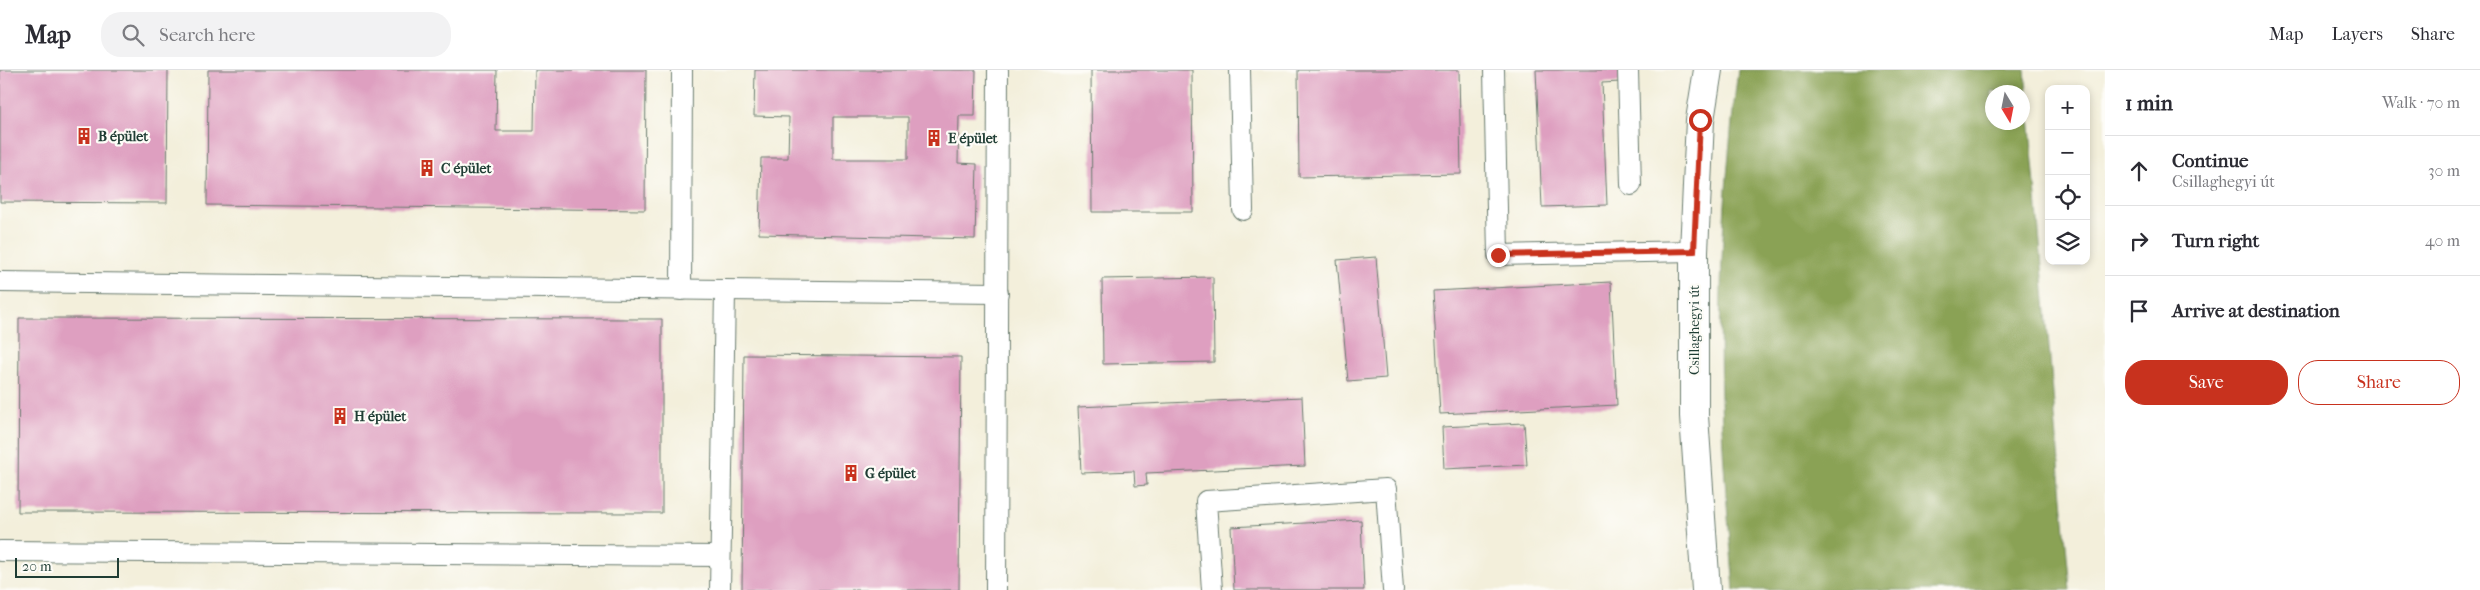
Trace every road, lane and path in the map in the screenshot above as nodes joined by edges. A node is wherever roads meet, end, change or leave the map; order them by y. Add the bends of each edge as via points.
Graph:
1 (682, 70) edge
2 (998, 70) edge
3 (1240, 70) edge
4 (1494, 70) edge
5 (1628, 70) edge
6 (1708, 70) edge
7 (1630, 185) dead end
8 (1243, 210) dead end
9 (1694, 251) junction
10 (0, 282) edge
11 (681, 290) junction
12 (725, 291) junction
13 (998, 293) junction
14 (0, 551) edge
15 (720, 556) junction
16 (720, 590) edge
17 (996, 590) edge
18 (1212, 590) edge
19 (1393, 590) edge
20 (1706, 590) edge

1 - 11 lane
2 - 13 lane
3 - 8 lane
4 - 9 lane via 1498,255
5 - 7 lane
6 - 9 street, Csillaghegyi út via 1700,120
9 - 20 street, Csillaghegyi út via 1694,416
10 - 11 lane
11 - 12 lane
12 - 13 lane
12 - 15 lane
13 - 17 lane
14 - 15 lane
15 - 16 lane
18 - 19 lane via 1206,500 1386,489

